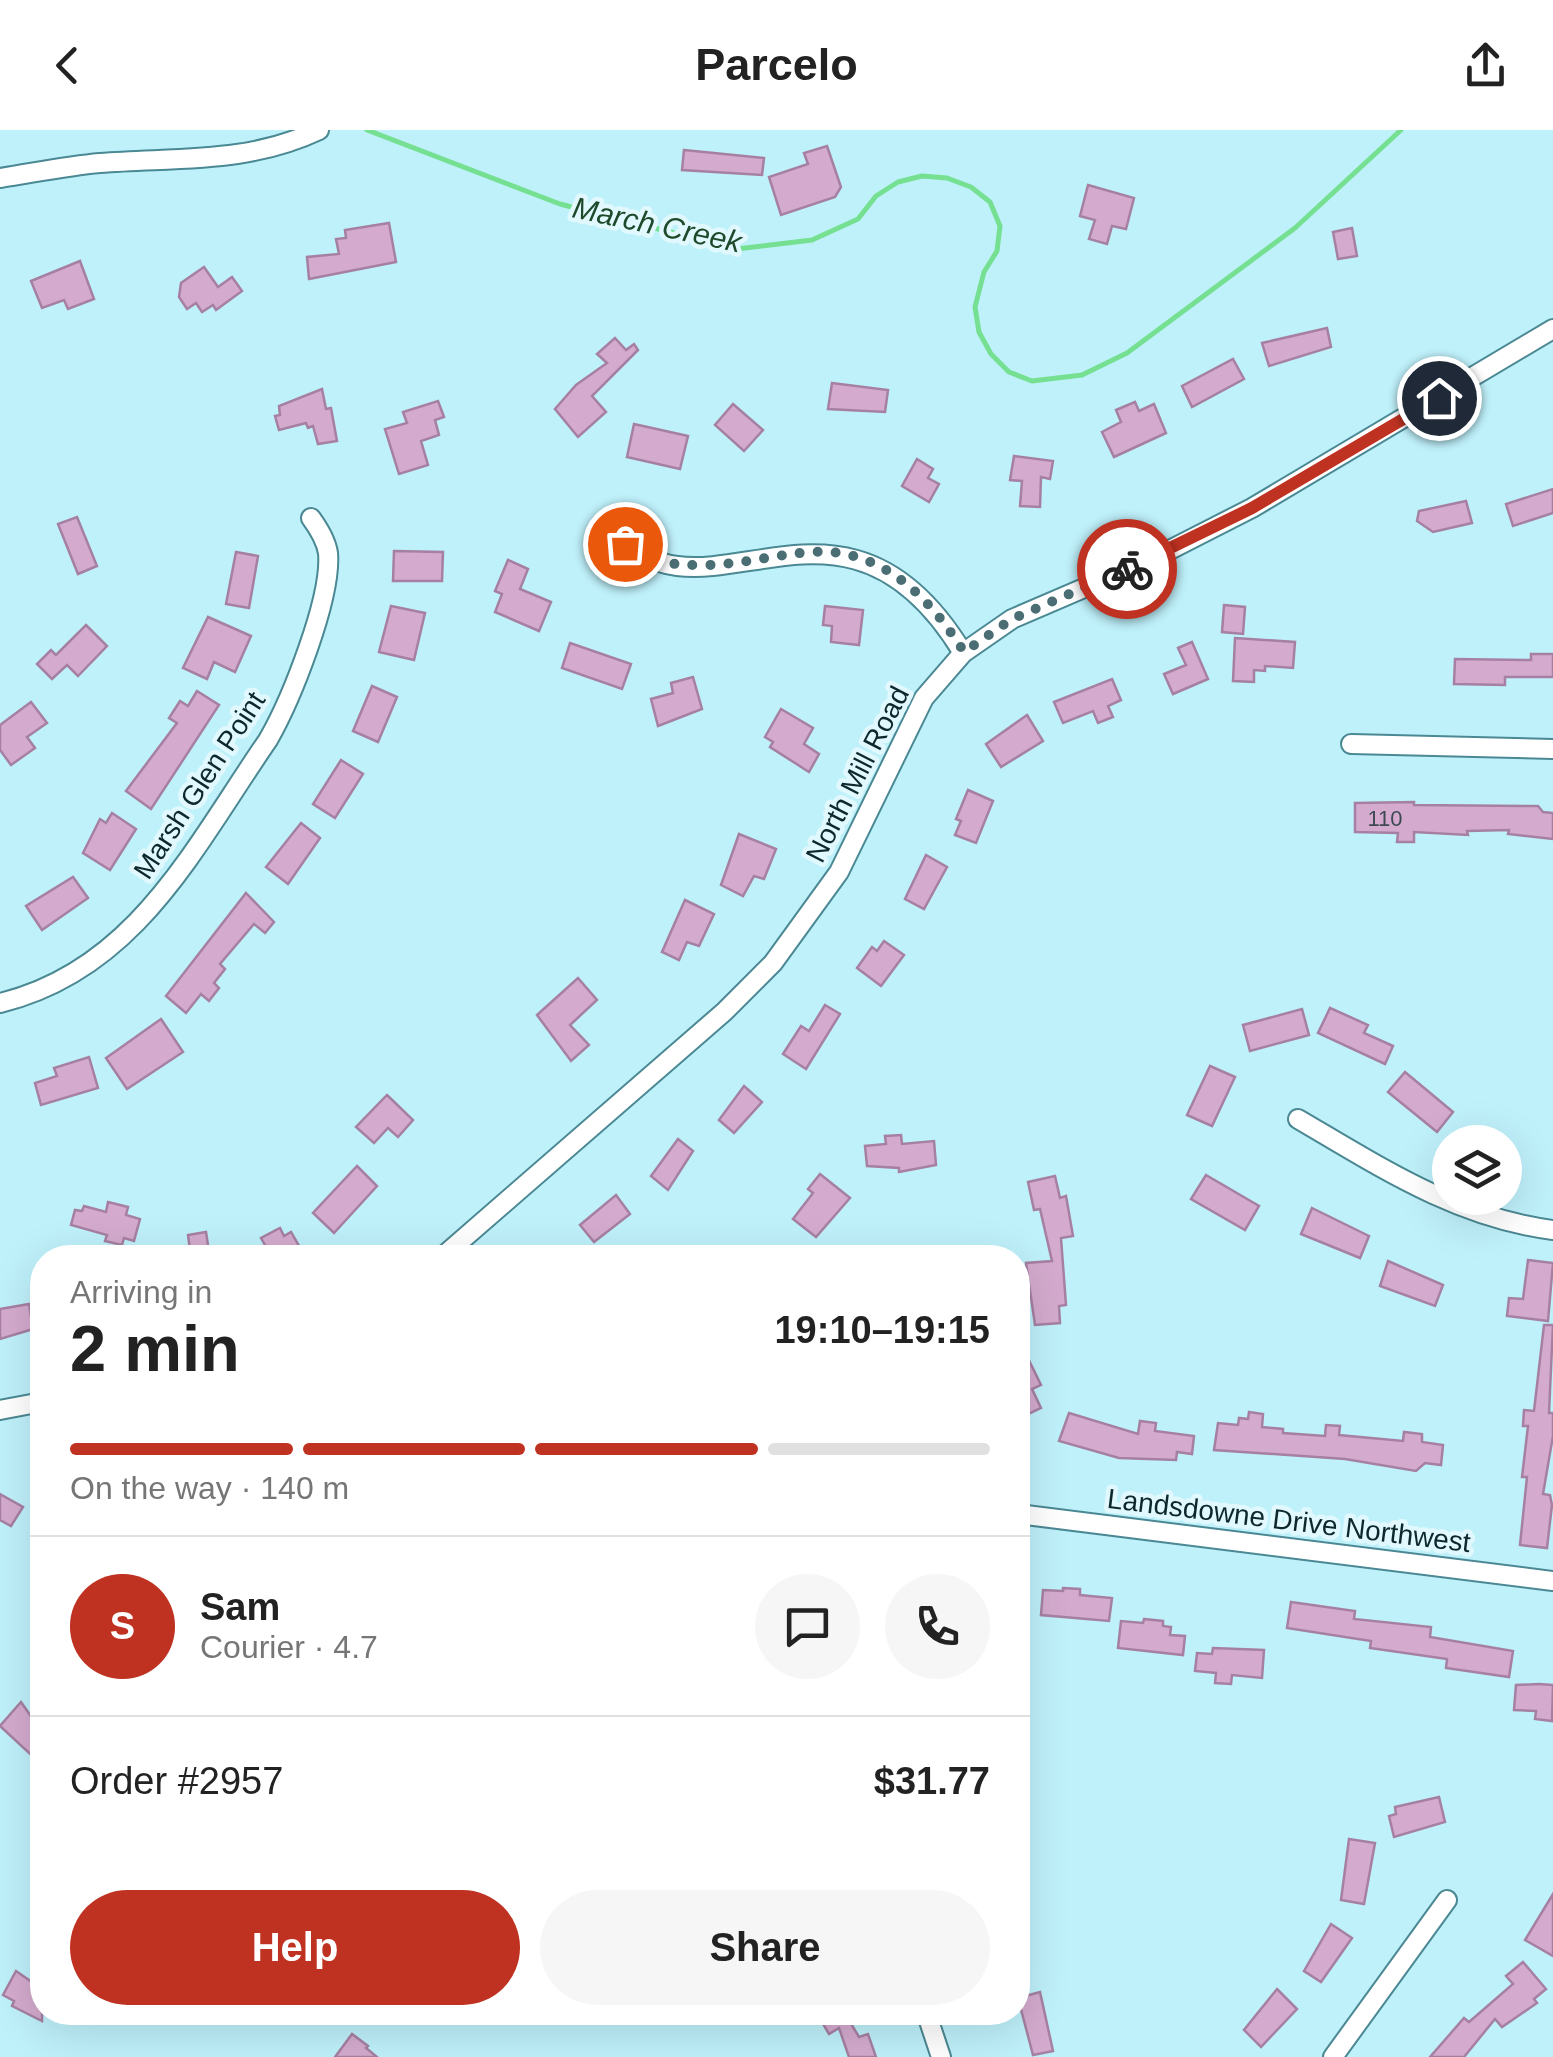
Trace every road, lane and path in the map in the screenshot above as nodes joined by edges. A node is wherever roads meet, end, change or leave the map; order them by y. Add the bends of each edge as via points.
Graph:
1 (319, 130) edge
2 (0, 178) edge
3 (1553, 329) edge
4 (311, 518) dead end
5 (614, 530) dead end
6 (964, 652) junction
7 (1351, 744) dead end
8 (1553, 748) edge
9 (0, 1003) edge
10 (1298, 1119) dead end
11 (1553, 1230) edge
12 (456, 1245) edge
13 (30, 1404) edge
14 (0, 1410) edge
15 (1030, 1516) edge
16 (1553, 1581) edge
17 (1447, 1900) dead end
18 (931, 2025) edge
19 (942, 2057) edge
20 (1333, 2057) edge

1 - 2 street via 286,146 228,159 99,164
3 - 6 street, North Mill Road via 1252,508 1012,619
4 - 9 street, Marsh Glen Point via 325,541 328,568 308,649 268,740 124,939 64,981
5 - 6 street via 639,554 671,565 726,566 814,552 867,560 922,596
6 - 12 street, North Mill Road via 924,698 839,872 774,963
7 - 8 street
10 - 11 street via 1475,1214
13 - 14 street
15 - 16 street, Landsdowne Drive Northwest
17 - 20 street
18 - 19 street

